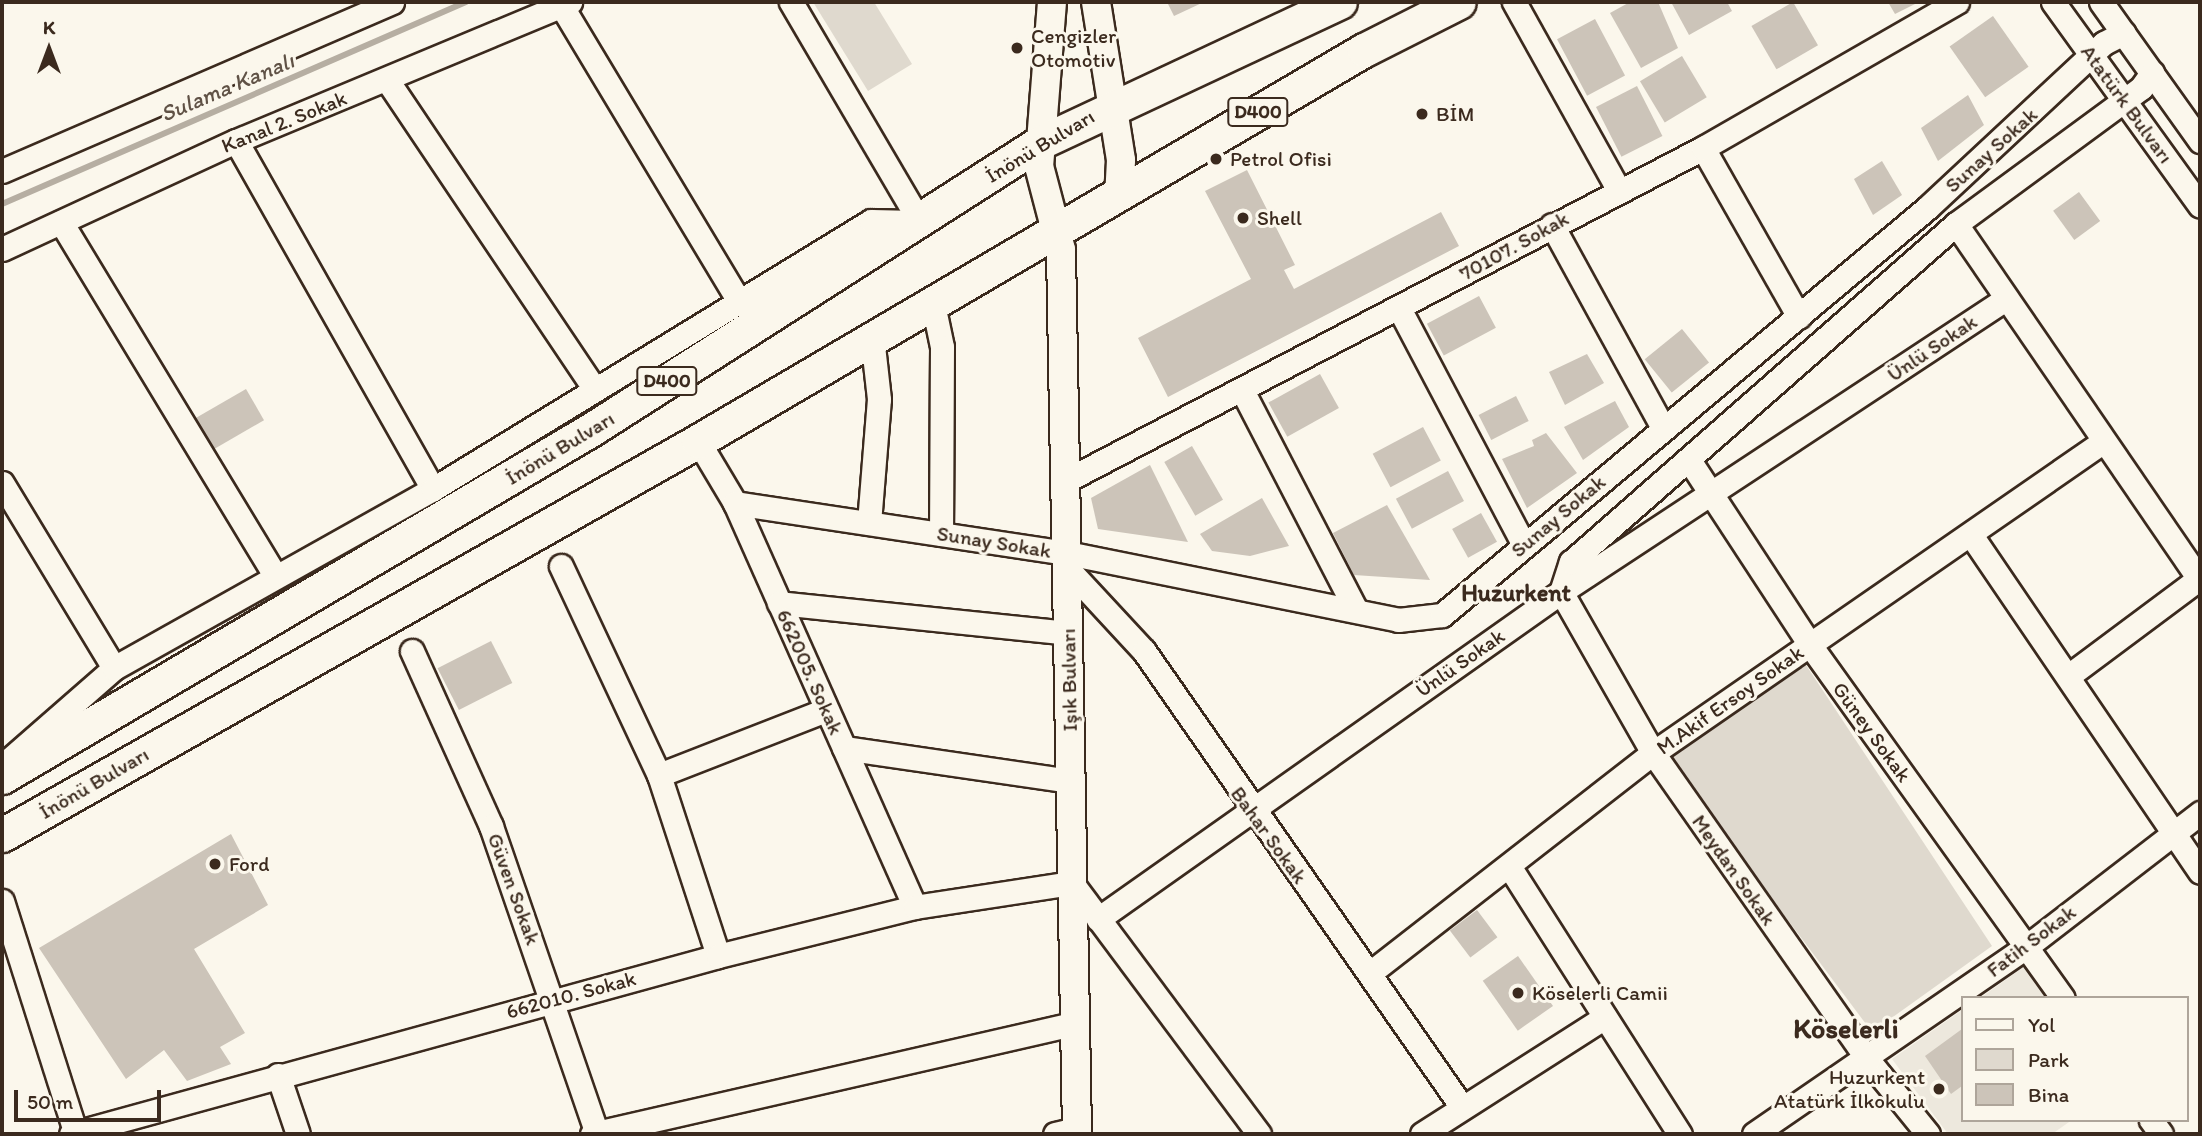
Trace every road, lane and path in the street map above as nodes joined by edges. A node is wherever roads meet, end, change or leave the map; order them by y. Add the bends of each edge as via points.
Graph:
1 (392, 2) edge
2 (791, 2) edge
3 (1052, 2) edge
4 (1096, 2) edge
5 (1340, 2) edge
6 (1459, 2) edge
7 (1514, 2) edge
8 (1957, 2) edge
9 (2053, 2) edge
10 (2101, 2) edge
11 (565, 4) edge
12 (2124, 33) junction
13 (2093, 60) junction
14 (2152, 73) junction
15 (387, 80) junction
16 (2124, 96) junction
17 (1108, 106) junction
18 (236, 141) junction
19 (2200, 141) edge
20 (1041, 142) junction
21 (1703, 148) junction
22 (2, 171) edge
23 (1618, 189) junction
24 (1119, 193) junction
25 (2200, 205) edge
26 (61, 222) junction
27 (920, 222) junction
28 (1956, 224) junction
29 (1552, 225) junction
30 (1059, 227) junction
31 (2, 249) edge
32 (738, 299) junction
33 (932, 299) junction
34 (2004, 300) junction
35 (1400, 310) junction
36 (1799, 317) junction
37 (872, 337) junction
38 (595, 390) junction
39 (1243, 392) junction
40 (1663, 428) junction
41 (698, 440) junction
42 (2101, 443) junction
43 (1689, 460) junction
44 (1067, 480) junction
45 (2, 483) edge
46 (433, 489) junction
47 (1714, 494) junction
48 (735, 503) junction
49 (869, 523) junction
50 (942, 534) junction
51 (1971, 535) junction
52 (1524, 545) junction
53 (1068, 561) junction
54 (561, 566) dead end
55 (275, 575) junction
56 (2199, 579) edge
57 (1560, 592) junction
58 (779, 603) junction
59 (1355, 608) junction
60 (1068, 633) junction
61 (1810, 645) junction
62 (412, 651) dead end
63 (114, 668) junction
64 (2071, 674) junction
65 (826, 710) junction
66 (844, 748) junction
67 (1654, 753) junction
68 (2, 766) edge
69 (659, 775) junction
70 (2, 777) edge
71 (1070, 781) junction
72 (1250, 811) junction
73 (2200, 813) edge
74 (2172, 833) junction
75 (2, 835) edge
76 (1509, 866) junction
77 (2200, 872) edge
78 (1072, 883) junction
79 (2, 901) edge
80 (915, 907) junction
81 (1098, 919) junction
82 (2026, 947) junction
83 (718, 956) junction
84 (1370, 973) junction
85 (2062, 996) edge
86 (555, 999) junction
87 (1605, 1017) junction
88 (1073, 1024) junction
89 (1868, 1060) junction
90 (278, 1075) junction
91 (1462, 1107) junction
92 (1069, 1132) edge
93 (74, 1134) edge
94 (298, 1134) edge
95 (595, 1134) edge
96 (1259, 1134) edge
97 (1422, 1134) edge
98 (1680, 1134) edge
99 (1754, 1134) edge
100 (1928, 1134) edge

1 - 22 street
2 - 27 street
3 - 20 main road, Işık Bulvarı
4 - 17 main road
5 - 17 highway, İnönü Bulvarı / D400
6 - 24 highway, D400
7 - 23 street
8 - 21 street, 70107. Sokak
9 - 13 street, Atatürk Bulvarı
10 - 12 street, Atatürk Bulvarı
11 - 15 street, Kanal 2. Sokak
11 - 32 street
12 - 13 street, Sunay Sokak via 2104,43
12 - 14 street, Atatürk Bulvarı
13 - 16 street, Atatürk Bulvarı
13 - 36 street, Sunay Sokak
14 - 16 street, Sunay Sokak
14 - 19 street, Atatürk Bulvarı
15 - 18 street, Kanal 2. Sokak
15 - 38 street
16 - 25 street, Atatürk Bulvarı
16 - 28 street, Sunay Sokak
17 - 20 highway, İnönü Bulvarı / D400
17 - 24 main road via 1121,160
18 - 26 street, Kanal 2. Sokak
18 - 46 street
20 - 27 highway, İnönü Bulvarı / D400
20 - 30 main road, Işık Bulvarı via 1039,166
21 - 23 street, 70107. Sokak
21 - 36 street
23 - 29 street, 70107. Sokak
24 - 30 highway, D400
26 - 31 street, Kanal 2. Sokak
26 - 55 street
27 - 32 street via 871,221
27 - 70 highway, İnönü Bulvarı / D400 via 472,501
28 - 34 street
28 - 43 street, Sunay Sokak
29 - 35 street, 70107. Sokak
29 - 40 street
30 - 33 highway, İnönü Bulvarı / D400
30 - 44 main road, Işık Bulvarı
32 - 38 street
33 - 37 highway, İnönü Bulvarı / D400
33 - 50 street via 942,347
34 - 42 street
34 - 47 street, Ünlü Sokak
35 - 39 street, 70107. Sokak
35 - 52 street
36 - 40 street, Sunay Sokak
37 - 41 highway, İnönü Bulvarı / D400
37 - 49 street via 879,399
38 - 46 street
39 - 44 street, 70107. Sokak
39 - 59 street
40 - 52 street, Sunay Sokak
41 - 48 street, 662005. Sokak
41 - 75 highway, İnönü Bulvarı / D400
42 - 51 street, M.Akif Ersoy Sokak
42 - 56 street
43 - 47 street, Güney Sokak
43 - 57 street, Sunay Sokak via 1571,562
44 - 53 main road, Işık Bulvarı
45 - 63 street
46 - 55 street
47 - 57 street, Ünlü Sokak
47 - 61 street, Güney Sokak
48 - 49 street, Sunay Sokak
48 - 58 street, 662005. Sokak
49 - 50 street, Sunay Sokak
50 - 53 street, Sunay Sokak
51 - 61 street, M.Akif Ersoy Sokak
51 - 64 street
52 - 59 street, Sunay Sokak via 1442,615 1398,620
53 - 59 street, Sunay Sokak
53 - 60 main road, Işık Bulvarı
53 - 72 street, Bahar Sokak via 1144,651
54 - 69 street
55 - 63 street
56 - 64 street
57 - 67 street, Meydan Sokak
57 - 72 street, Ünlü Sokak
58 - 60 street
58 - 65 street, 662005. Sokak
60 - 71 main road, Işık Bulvarı
61 - 67 street, M.Akif Ersoy Sokak
61 - 82 street, Güney Sokak
62 - 86 street, Güven Sokak via 491,826
63 - 68 street
64 - 74 street
65 - 66 street, 662005. Sokak
65 - 69 street
66 - 71 street
66 - 80 street, 662005. Sokak
67 - 76 street, M.Akif Ersoy Sokak
67 - 89 street, Meydan Sokak
69 - 83 street
71 - 78 main road, Işık Bulvarı
72 - 81 street, Ünlü Sokak
72 - 84 street, Bahar Sokak
73 - 74 street, Fatih Sokak
74 - 77 street
74 - 82 street, Fatih Sokak
76 - 84 street, M.Akif Ersoy Sokak
76 - 87 street
78 - 80 street, 662010. Sokak
78 - 81 street
78 - 88 main road, Işık Bulvarı
79 - 93 street
80 - 83 street, 662010. Sokak
81 - 96 street
82 - 85 street, Güney Sokak
82 - 89 street, Fatih Sokak
83 - 86 street, 662010. Sokak
84 - 91 street, Bahar Sokak
86 - 90 street, 662010. Sokak
86 - 95 street, Güven Sokak
87 - 91 street
87 - 98 street
88 - 92 main road, Işık Bulvarı
88 - 95 street
89 - 99 street, Fatih Sokak
89 - 100 street, Meydan Sokak
90 - 93 street, 662010. Sokak
90 - 94 street
91 - 97 street

